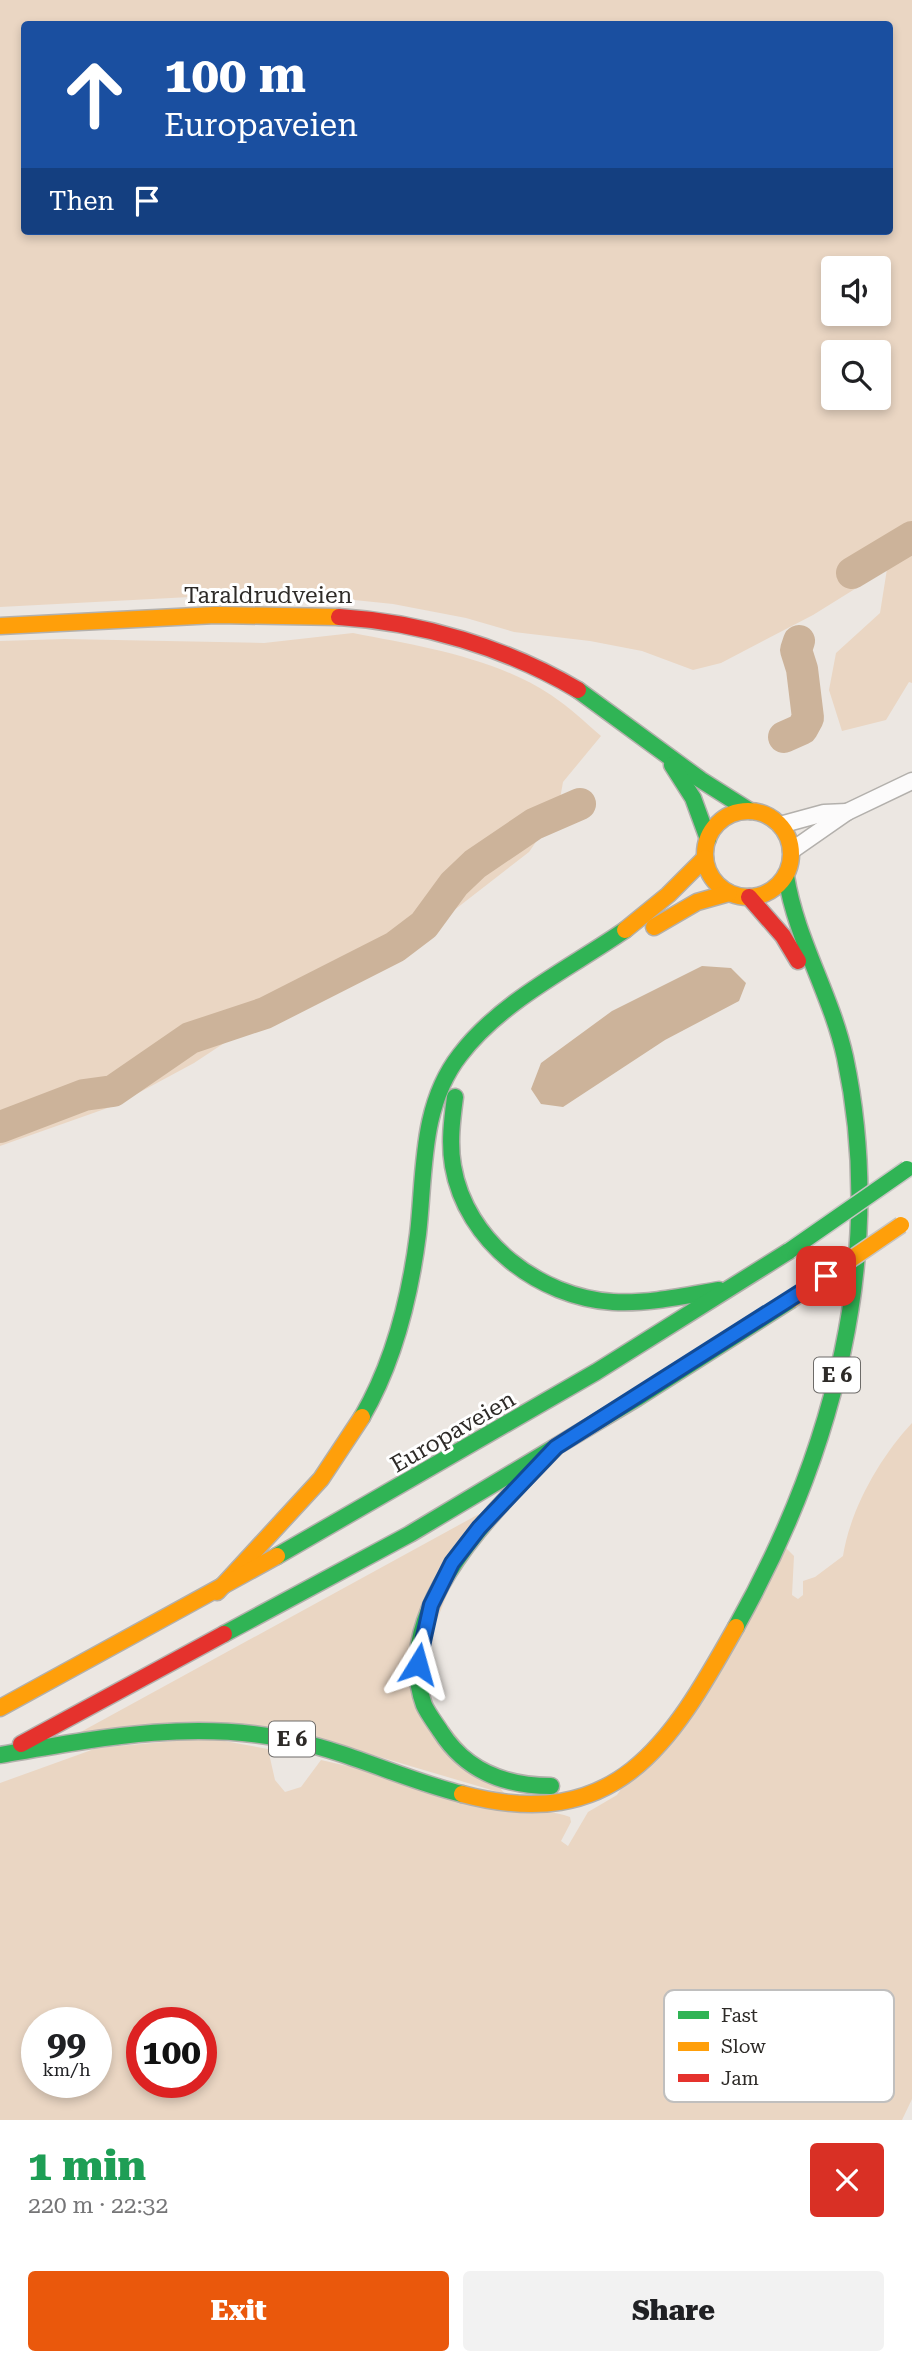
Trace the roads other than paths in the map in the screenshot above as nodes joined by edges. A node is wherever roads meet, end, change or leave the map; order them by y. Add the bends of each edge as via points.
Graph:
1 (0, 626) edge
2 (667, 758) junction
3 (912, 781) edge
4 (750, 811) junction
5 (847, 812) junction
6 (780, 825) junction
7 (708, 839) junction
8 (792, 851) junction
9 (705, 858) junction
10 (786, 876) junction
11 (729, 893) junction
12 (749, 897) junction
13 (573, 983) dead end
14 (499, 1038) dead end
15 (910, 1168) edge
16 (906, 1221) edge
17 (732, 1288) junction
18 (556, 1447) junction
19 (217, 1592) junction
20 (0, 1708) edge
21 (0, 1755) edge

1 - 2 main road, Taraldrudveien via 278,613 369,618 414,626 484,646 560,681 610,712
2 - 4 main road, Taraldrudveien
2 - 7 main road, Taraldrudveien via 692,798
3 - 5 street
4 - 6 main road
4 - 7 main road via 724,818
5 - 6 street
5 - 8 street
6 - 8 main road
7 - 9 main road
8 - 10 main road
9 - 11 main road via 712,878
9 - 19 main road via 668,898 497,1018 450,1069 439,1089 428,1133 410,1293 379,1390 352,1439 318,1485
10 - 12 main road via 770,891
10 - 21 main road, E 6 via 797,926 830,1002 853,1098 861,1226 853,1306 833,1396 781,1540 738,1626 669,1736 615,1784 578,1798 530,1804 478,1797 333,1750 235,1730 126,1732
11 - 12 main road
11 - 13 main road via 678,911
12 - 18 main road, E 6 via 783,936 804,971 817,1001 839,1090 851,1211 833,1355 787,1504 744,1599 710,1659 648,1746 615,1774 576,1790 554,1785 528,1787 503,1780 457,1754 432,1721 418,1664 431,1605 452,1563
14 - 17 main road via 463,1080 450,1116 448,1138 462,1199 501,1254 545,1284 599,1301 652,1300
15 - 17 main road, Europaveien, bridge
16 - 18 main road, E 6, bridge
17 - 19 main road, Europaveien via 516,1422
18 - 21 main road, E 6 via 410,1534
19 - 20 main road, Europaveien

